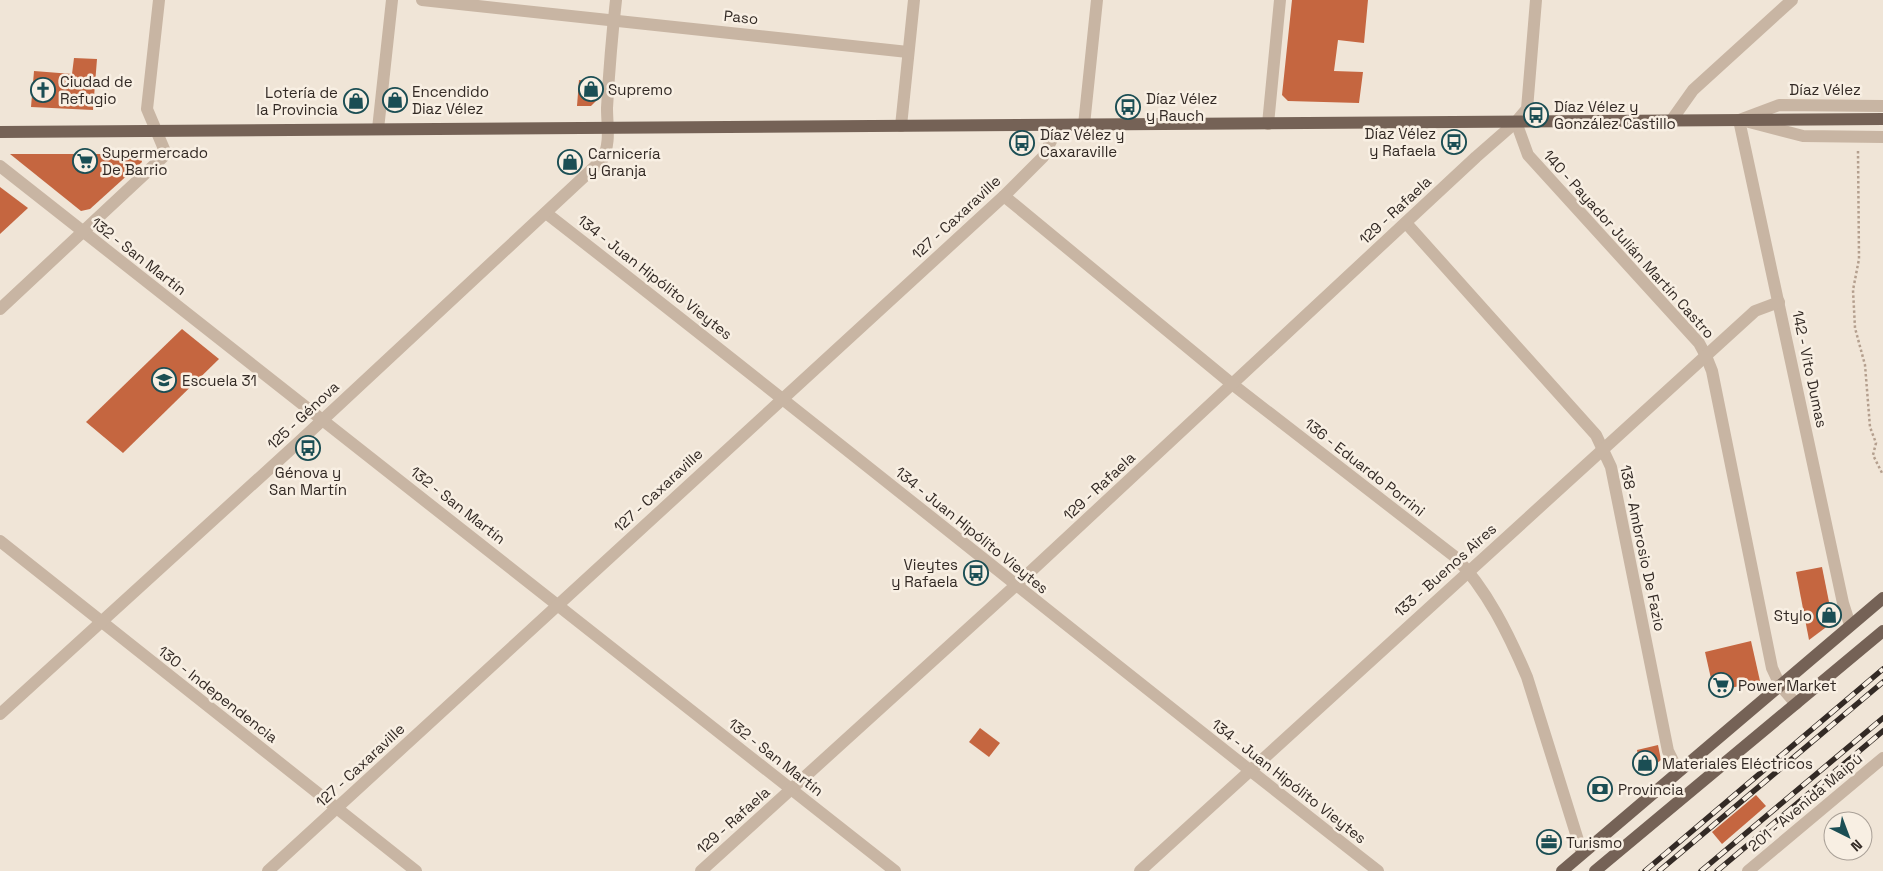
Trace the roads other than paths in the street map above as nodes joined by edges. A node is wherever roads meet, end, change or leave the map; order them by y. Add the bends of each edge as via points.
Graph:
1 (159, 0) edge
2 (392, 0) edge
3 (422, 0) edge
4 (616, 0) edge
5 (914, 0) edge
6 (1098, 0) edge
7 (1280, 0) edge
8 (1536, 0) edge
9 (1792, 0) edge
10 (614, 20) junction
11 (908, 52) junction
12 (1883, 106) edge
13 (1739, 120) junction
14 (1883, 120) edge
15 (1672, 121) junction
16 (1516, 122) junction
17 (1268, 124) junction
18 (1060, 125) junction
19 (1084, 125) junction
20 (901, 126) junction
21 (378, 129) junction
22 (609, 129) junction
23 (156, 131) junction
24 (0, 132) edge
25 (1883, 137) edge
26 (0, 166) edge
27 (1004, 196) junction
28 (546, 213) junction
29 (1406, 222) junction
30 (83, 233) junction
31 (1779, 302) junction
32 (0, 309) edge
33 (1706, 356) junction
34 (1232, 384) junction
35 (783, 397) junction
36 (323, 420) junction
37 (1603, 448) junction
38 (0, 541) edge
39 (1468, 570) junction
40 (1015, 586) junction
41 (1883, 598) edge
42 (558, 605) junction
43 (101, 622) junction
44 (1850, 626) junction
45 (1883, 631) edge
46 (1780, 685) junction
47 (1796, 704) junction
48 (0, 714) edge
49 (1883, 758) edge
50 (1678, 771) junction
51 (1250, 772) junction
52 (791, 790) junction
53 (337, 808) junction
54 (1582, 853) junction
55 (268, 871) edge
56 (416, 871) edge
57 (701, 871) edge
58 (895, 871) edge
59 (1140, 871) edge
60 (1378, 871) edge
61 (1562, 871) edge
62 (1595, 871) edge
63 (1748, 871) edge

1 - 23 street via 147,108
2 - 21 street
3 - 10 street, Paso
4 - 10 street, 125 - Génova
5 - 11 street
6 - 19 street
7 - 17 street
8 - 16 street via 1526,109
9 - 15 street via 1693,90
10 - 11 street, Paso
10 - 22 street, 125 - Génova via 607,109
11 - 20 street
12 - 13 street, Díaz Vélez via 1779,106
13 - 14 main road
13 - 15 main road
13 - 25 street via 1803,136
13 - 31 street, 142 - Vito Dumas
15 - 16 main road
16 - 17 main road
16 - 29 street, 129 - Rafaela
16 - 33 street, 140 - Payador Julián Martín Castro via 1528,155 1699,343
17 - 19 main road
18 - 19 main road
18 - 20 main road
18 - 27 street, 127 - Caxaraville via 1043,156
20 - 22 main road
21 - 22 main road
21 - 23 main road
22 - 28 street, 125 - Génova via 607,151 602,160
23 - 24 main road
23 - 30 street via 164,156
26 - 30 street, 132 - San Martín
27 - 34 street, 136 - Eduardo Porrini
27 - 35 street, 127 - Caxaraville
28 - 35 street, 134 - Juan Hipólito Vieytes
28 - 36 street, 125 - Génova
29 - 34 street, 129 - Rafaela
29 - 37 street, 138 - Ambrosio De Fazio via 1596,435
30 - 32 street
30 - 36 street, 132 - San Martín
31 - 33 street, 133 - Buenos Aires via 1755,311
31 - 44 street, 142 - Vito Dumas
33 - 37 street, 133 - Buenos Aires
33 - 46 street, 140 - Payador Julián Martín Castro via 1712,371 1772,668
34 - 39 street, 136 - Eduardo Porrini
34 - 40 street, 129 - Rafaela
35 - 40 street, 134 - Juan Hipólito Vieytes
35 - 42 street, 127 - Caxaraville
36 - 42 street, 132 - San Martín
36 - 43 street, 125 - Génova
37 - 39 street, 133 - Buenos Aires
37 - 50 street, 138 - Ambrosio De Fazio via 1611,466 1668,751
38 - 43 street, 130 - Independencia
39 - 51 street, 133 - Buenos Aires
39 - 54 street, 136 - Eduardo Porrini via 1525,673
40 - 51 street, 134 - Juan Hipólito Vieytes
40 - 52 street, 129 - Rafaela
41 - 44 main road
42 - 52 street, 132 - San Martín
42 - 53 street, 127 - Caxaraville
43 - 48 street, 125 - Génova
43 - 53 street, 130 - Independencia
44 - 46 main road
45 - 47 main road
46 - 47 street, 140 - Payador Julián Martín Castro
46 - 50 main road
47 - 62 main road
49 - 63 street, 201 - Avenida Maipú
50 - 54 main road
51 - 59 street, 133 - Buenos Aires
51 - 60 street, 134 - Juan Hipólito Vieytes
52 - 57 street, 129 - Rafaela
52 - 58 street, 132 - San Martín
53 - 55 street, 127 - Caxaraville
53 - 56 street, 130 - Independencia
54 - 61 main road

